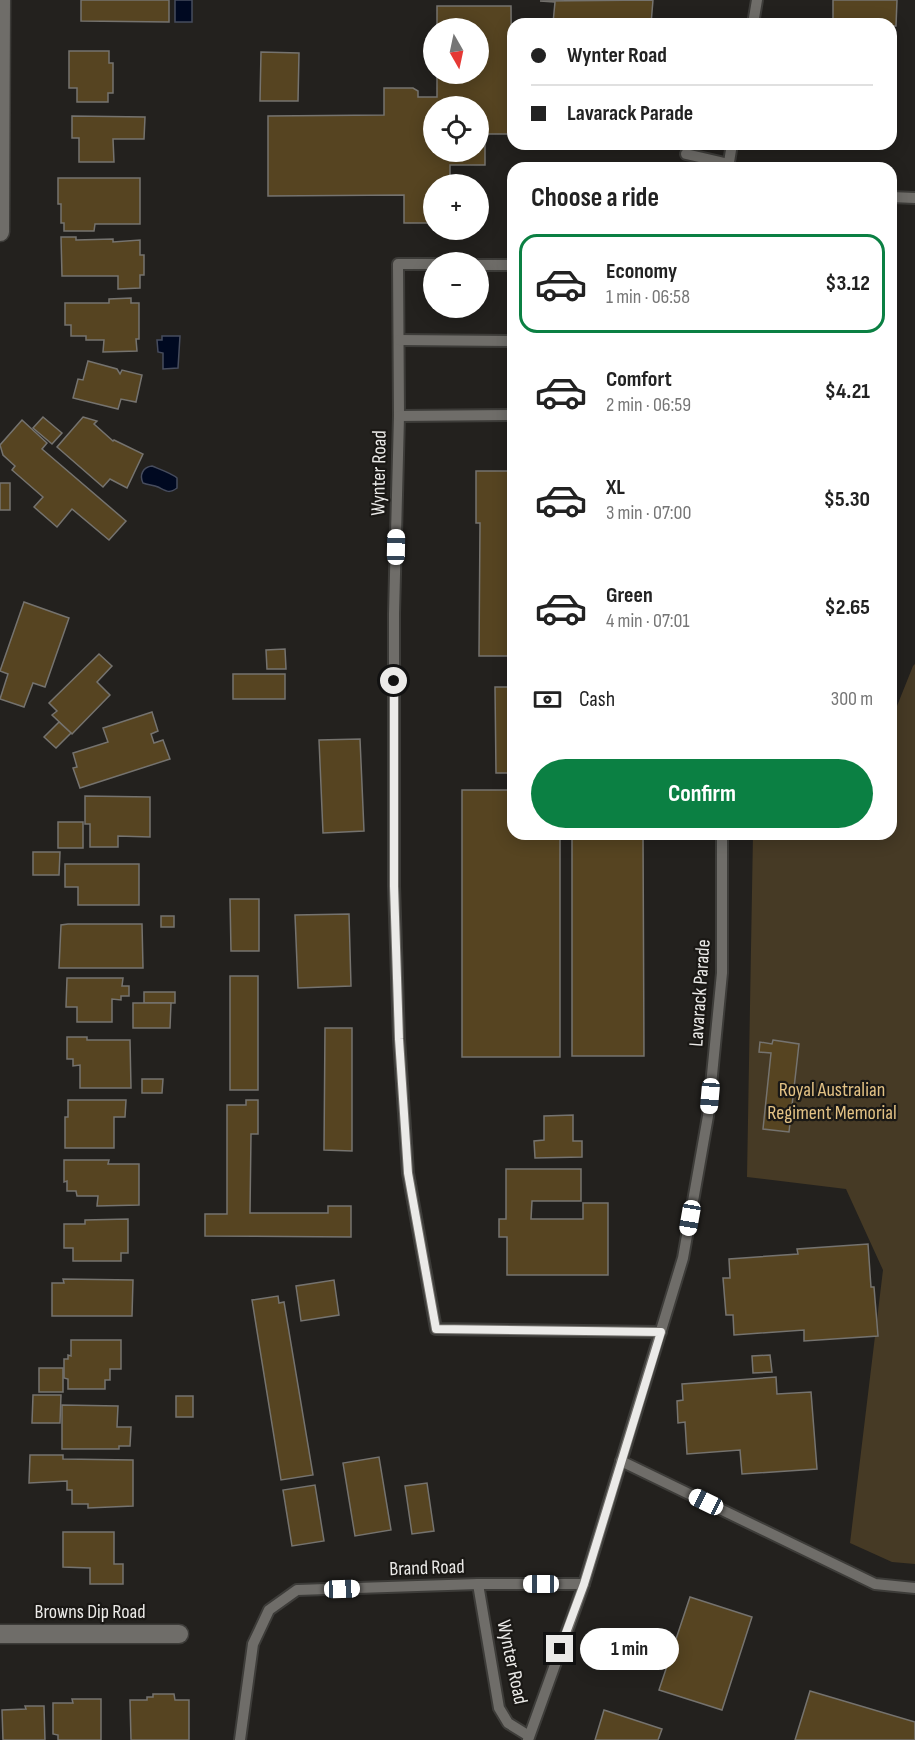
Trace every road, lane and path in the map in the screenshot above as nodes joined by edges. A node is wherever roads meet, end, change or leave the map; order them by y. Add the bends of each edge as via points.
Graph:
1 (0, 0) edge
2 (757, 0) edge
3 (754, 18) edge
4 (686, 154) dead end
5 (714, 162) edge
6 (897, 197) edge
7 (915, 198) edge
8 (0, 232) edge
9 (423, 264) edge
10 (489, 265) edge
11 (507, 265) edge
12 (399, 340) junction
13 (507, 341) edge
14 (507, 415) edge
15 (399, 416) junction
16 (722, 840) edge
17 (661, 1332) junction
18 (621, 1461) junction
19 (478, 1584) junction
20 (584, 1584) junction
21 (915, 1588) edge
22 (0, 1634) edge
23 (179, 1634) dead end
24 (529, 1738) edge
25 (240, 1740) edge

1 - 8 street
2 - 3 lane
4 - 5 lane
6 - 7 lane
9 - 12 lane, Wynter Road via 398,264
10 - 11 lane
12 - 13 lane
12 - 15 lane, Wynter Road
14 - 15 lane
15 - 17 lane, Wynter Road via 394,615 394,886 399,1039 408,1173 436,1329
16 - 17 lane, Lavarack Parade via 722,973 708,1116 683,1258
17 - 18 lane, Lavarack Parade
18 - 20 lane, Lavarack Parade
18 - 21 lane via 875,1584
19 - 20 lane, Brand Road
19 - 24 lane, Wynter Road via 499,1708 508,1723
19 - 25 lane, Brand Road via 297,1590 269,1610 253,1644
20 - 24 lane, Lavarack Parade
22 - 23 street, Browns Dip Road

